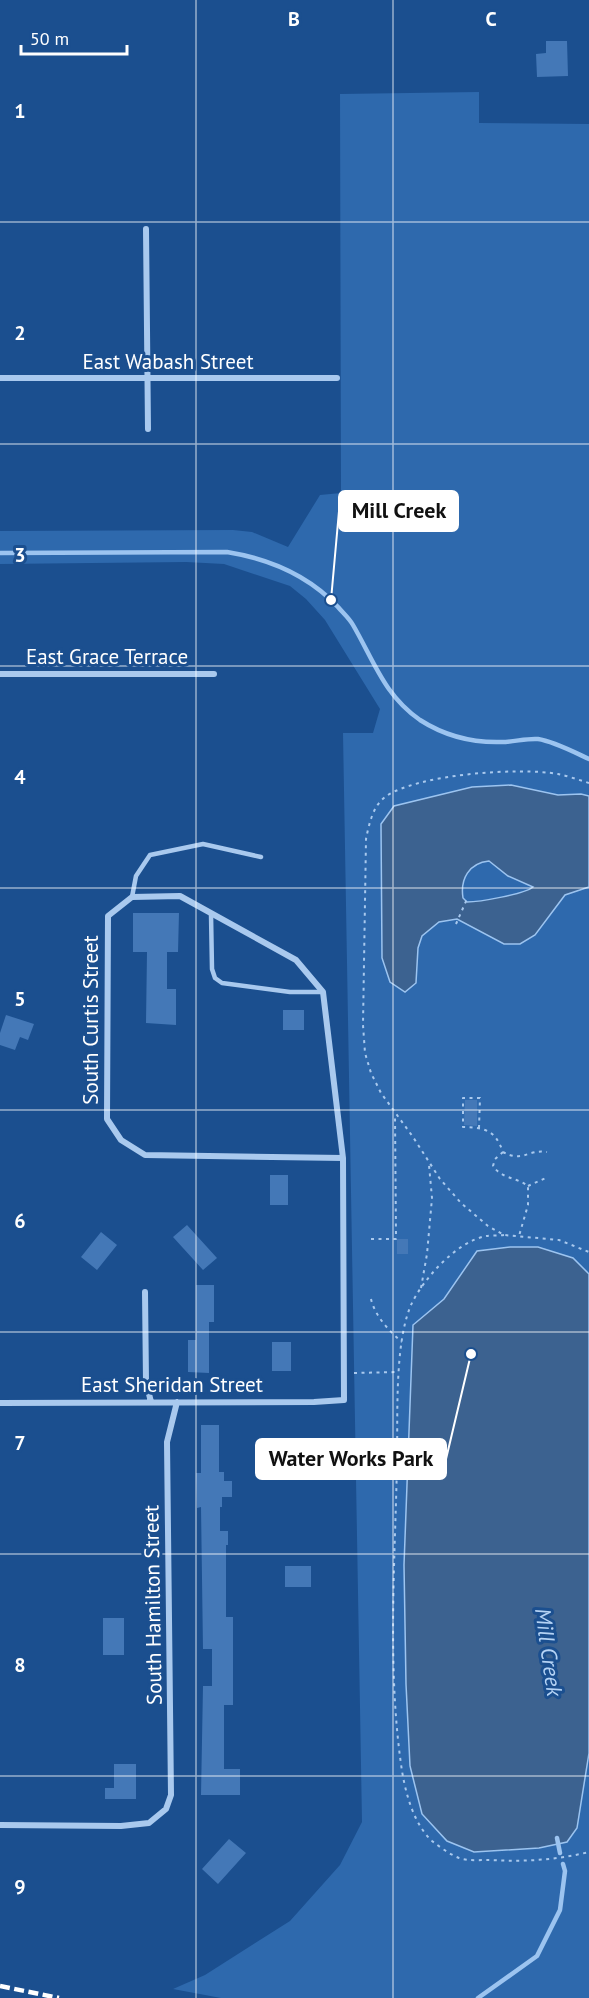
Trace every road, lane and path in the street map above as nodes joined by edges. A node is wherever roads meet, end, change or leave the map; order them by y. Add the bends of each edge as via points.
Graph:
1 (146, 229) dead end
2 (0, 378) edge
3 (337, 378) dead end
4 (148, 379) junction
5 (148, 429) dead end
6 (0, 674) edge
7 (214, 674) dead end
8 (589, 783) edge
9 (261, 856) dead end
10 (132, 897) junction
11 (467, 898) dead end
12 (211, 914) junction
13 (456, 924) dead end
14 (323, 992) junction
15 (395, 1114) junction
16 (479, 1128) junction
17 (502, 1152) junction
18 (547, 1152) dead end
19 (343, 1158) junction
20 (429, 1162) junction
21 (548, 1177) dead end
22 (528, 1186) junction
23 (504, 1235) junction
24 (519, 1236) junction
25 (371, 1239) dead end
26 (589, 1252) edge
27 (421, 1288) junction
28 (145, 1292) dead end
29 (371, 1299) dead end
30 (402, 1342) junction
31 (344, 1372) junction
32 (399, 1372) junction
33 (151, 1402) junction
34 (177, 1402) junction
35 (0, 1403) edge
36 (397, 1455) junction
37 (426, 1456) dead end
38 (0, 1825) edge
39 (589, 1852) edge

1 - 4 street
2 - 4 street, East Wabash Street
3 - 4 street, East Wabash Street
4 - 5 street
6 - 7 street, East Grace Terrace
8 - 15 path via 557,774 483,773 410,785 378,805 366,838 364,1044 371,1073
9 - 10 lane via 203,844 150,855 136,876
10 - 12 street via 180,896
10 - 19 street, South Curtis Street via 108,916 107,1119 121,1140 145,1155
11 - 13 path
12 - 14 street via 296,960
12 - 14 lane via 212,969 222,983
14 - 19 street
15 - 20 path
15 - 25 path via 396,1239
16 - 16 path via 463,1127 464,1098 480,1098
16 - 17 path via 498,1139
17 - 18 path via 518,1158 537,1150
17 - 22 path via 493,1166 498,1174
19 - 31 street
20 - 23 path via 460,1203
20 - 27 path via 432,1198
21 - 22 path
22 - 24 path via 528,1205
23 - 24 path
23 - 27 path via 486,1236 465,1244
24 - 26 path via 559,1240
27 - 30 path via 410,1307
28 - 33 street via 146,1382
29 - 30 path via 390,1332
30 - 32 path
31 - 32 path
31 - 34 street, East Sheridan Street via 344,1400
32 - 36 path
33 - 34 street, East Sheridan Street
33 - 35 street, East Sheridan Street
34 - 38 street, South Hamilton Street via 167,1442 171,1795 166,1809 149,1823 121,1826
36 - 37 path
36 - 39 path via 394,1628 398,1726 409,1802 418,1821 430,1839 460,1858 525,1862

